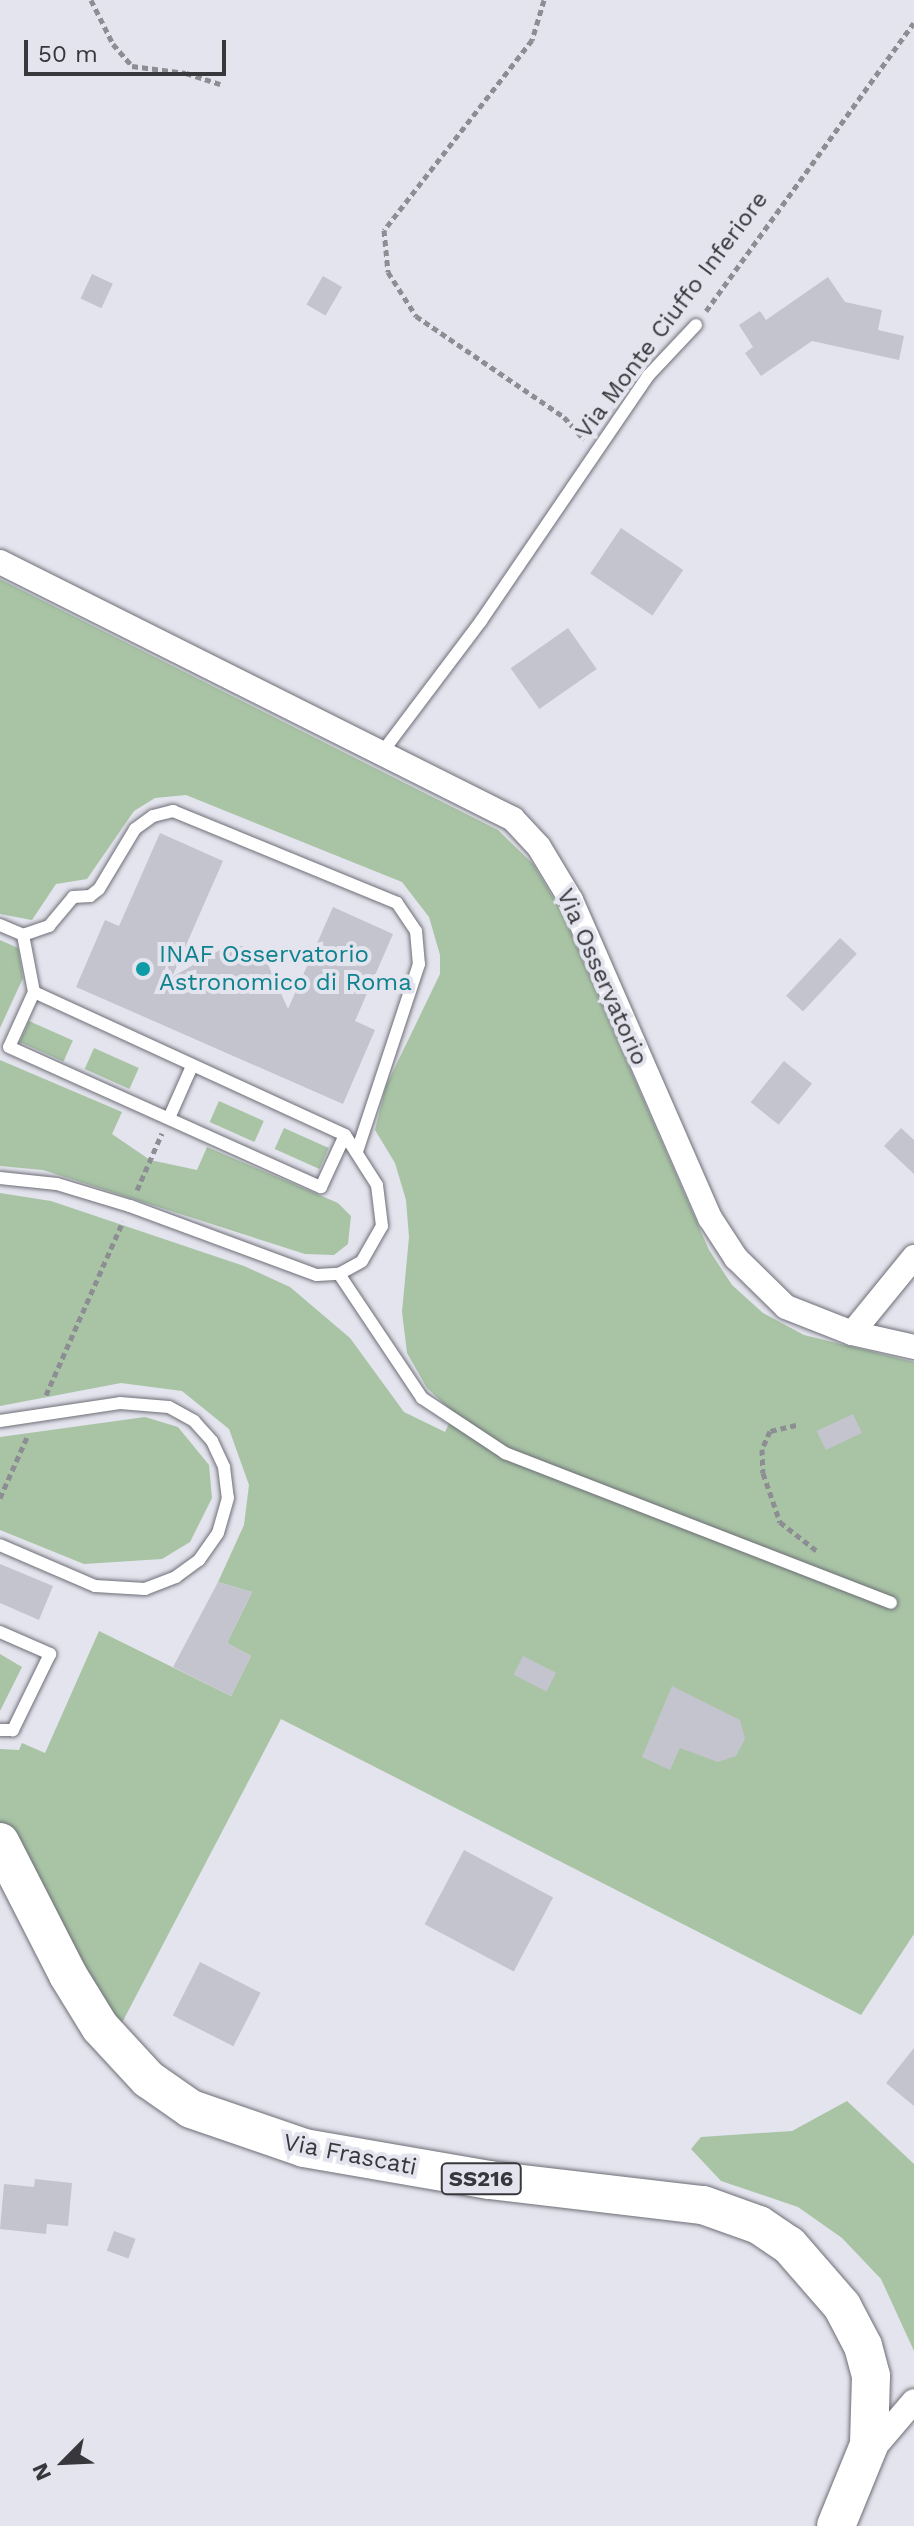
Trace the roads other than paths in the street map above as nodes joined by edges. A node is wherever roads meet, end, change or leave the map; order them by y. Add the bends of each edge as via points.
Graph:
1 (696, 325) road end
2 (0, 562) edge
3 (383, 751) junction
4 (0, 925) edge
5 (23, 935) junction
6 (34, 992) junction
7 (192, 1066) junction
8 (169, 1118) junction
9 (345, 1135) junction
10 (357, 1151) junction
11 (0, 1178) edge
12 (914, 1257) edge
13 (339, 1274) junction
14 (852, 1333) junction
15 (914, 1347) edge
16 (0, 1421) edge
17 (0, 1545) edge
18 (891, 1603) dead end
19 (0, 1632) edge
20 (0, 1730) edge
21 (0, 1842) edge
22 (914, 2401) edge
23 (866, 2457) junction
24 (836, 2526) edge

1 - 3 lane, Via Monte Ciuffo Inferiore via 648,376 481,621
2 - 3 street, Via Osservatorio
3 - 14 street, Via Osservatorio via 502,812 539,847 580,916 722,1239 751,1276 786,1307
4 - 5 lane
5 - 6 lane
5 - 10 lane via 49,926 73,897 95,893 135,829 153,816 173,811 397,903 416,931 419,964
6 - 7 lane
6 - 8 lane via 9,1047
7 - 8 lane
7 - 9 lane
8 - 9 lane via 321,1187
9 - 10 lane
10 - 13 lane via 382,1198 382,1226 371,1251
11 - 13 lane via 57,1184 317,1275
12 - 14 street
13 - 18 lane via 422,1398 505,1453
14 - 15 street, Via Osservatorio
16 - 17 lane via 138,1402 183,1413 202,1428 219,1454 227,1481 225,1516 199,1560 176,1577 145,1589 95,1586
19 - 20 lane via 50,1654 13,1730
21 - 23 main road, Via Frascati / SS216 via 100,2027 148,2079 191,2109 304,2148 489,2180 703,2205 759,2225 789,2245 832,2290 863,2346 873,2397
22 - 23 street, Via Frascati
23 - 24 main road, Via Frascati / SS216

